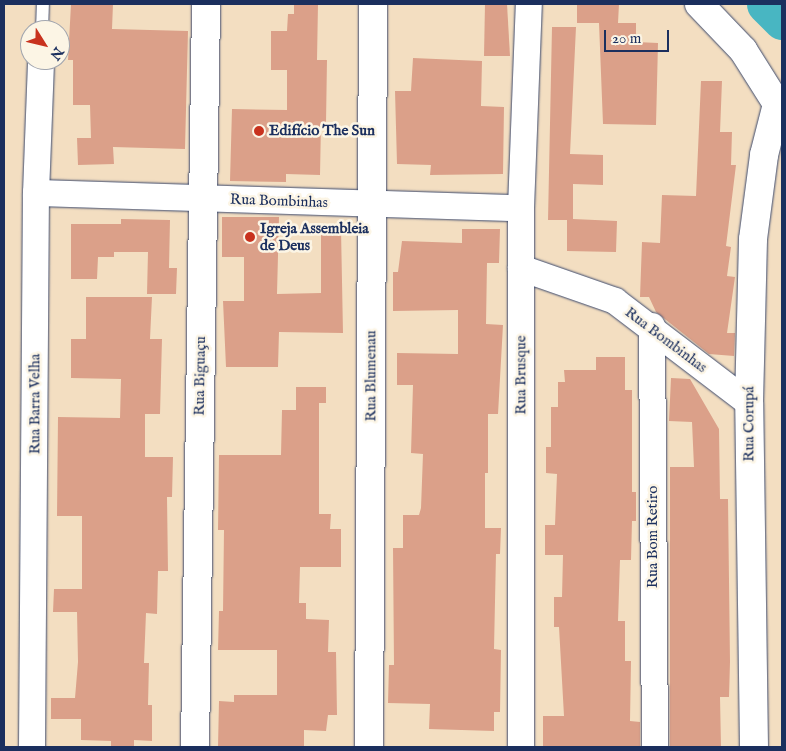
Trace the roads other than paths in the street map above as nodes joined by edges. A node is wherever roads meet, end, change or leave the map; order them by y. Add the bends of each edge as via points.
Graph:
1 (43, 4) edge
2 (206, 4) edge
3 (373, 4) edge
4 (529, 4) edge
5 (699, 4) edge
6 (42, 20) edge
7 (42, 70) edge
8 (779, 112) edge
9 (36, 193) junction
10 (203, 198) junction
11 (372, 204) junction
12 (521, 208) junction
13 (521, 268) junction
14 (652, 326) junction
15 (748, 404) junction
16 (32, 747) edge
17 (195, 747) edge
18 (369, 747) edge
19 (521, 747) edge
20 (655, 747) edge
21 (754, 747) edge

1 - 6 lane
2 - 10 street, Rua Biguaçu
3 - 11 street, Rua Blumenau
4 - 12 street, Rua Brusque
5 - 8 street via 743,50
7 - 9 street, Rua Barra Velha
8 - 15 street, Rua Corupá via 764,155 753,239
9 - 10 street, Rua Bombinhas
9 - 16 street, Rua Barra Velha
10 - 11 street, Rua Bombinhas
10 - 17 street, Rua Biguaçu
11 - 12 street, Rua Bombinhas
11 - 18 street, Rua Blumenau
12 - 13 street, Rua Brusque
13 - 14 street, Rua Bombinhas via 599,294
13 - 19 street, Rua Brusque
14 - 15 street, Rua Bombinhas
14 - 20 street, Rua Bom Retiro
15 - 21 street, Rua Corupá

